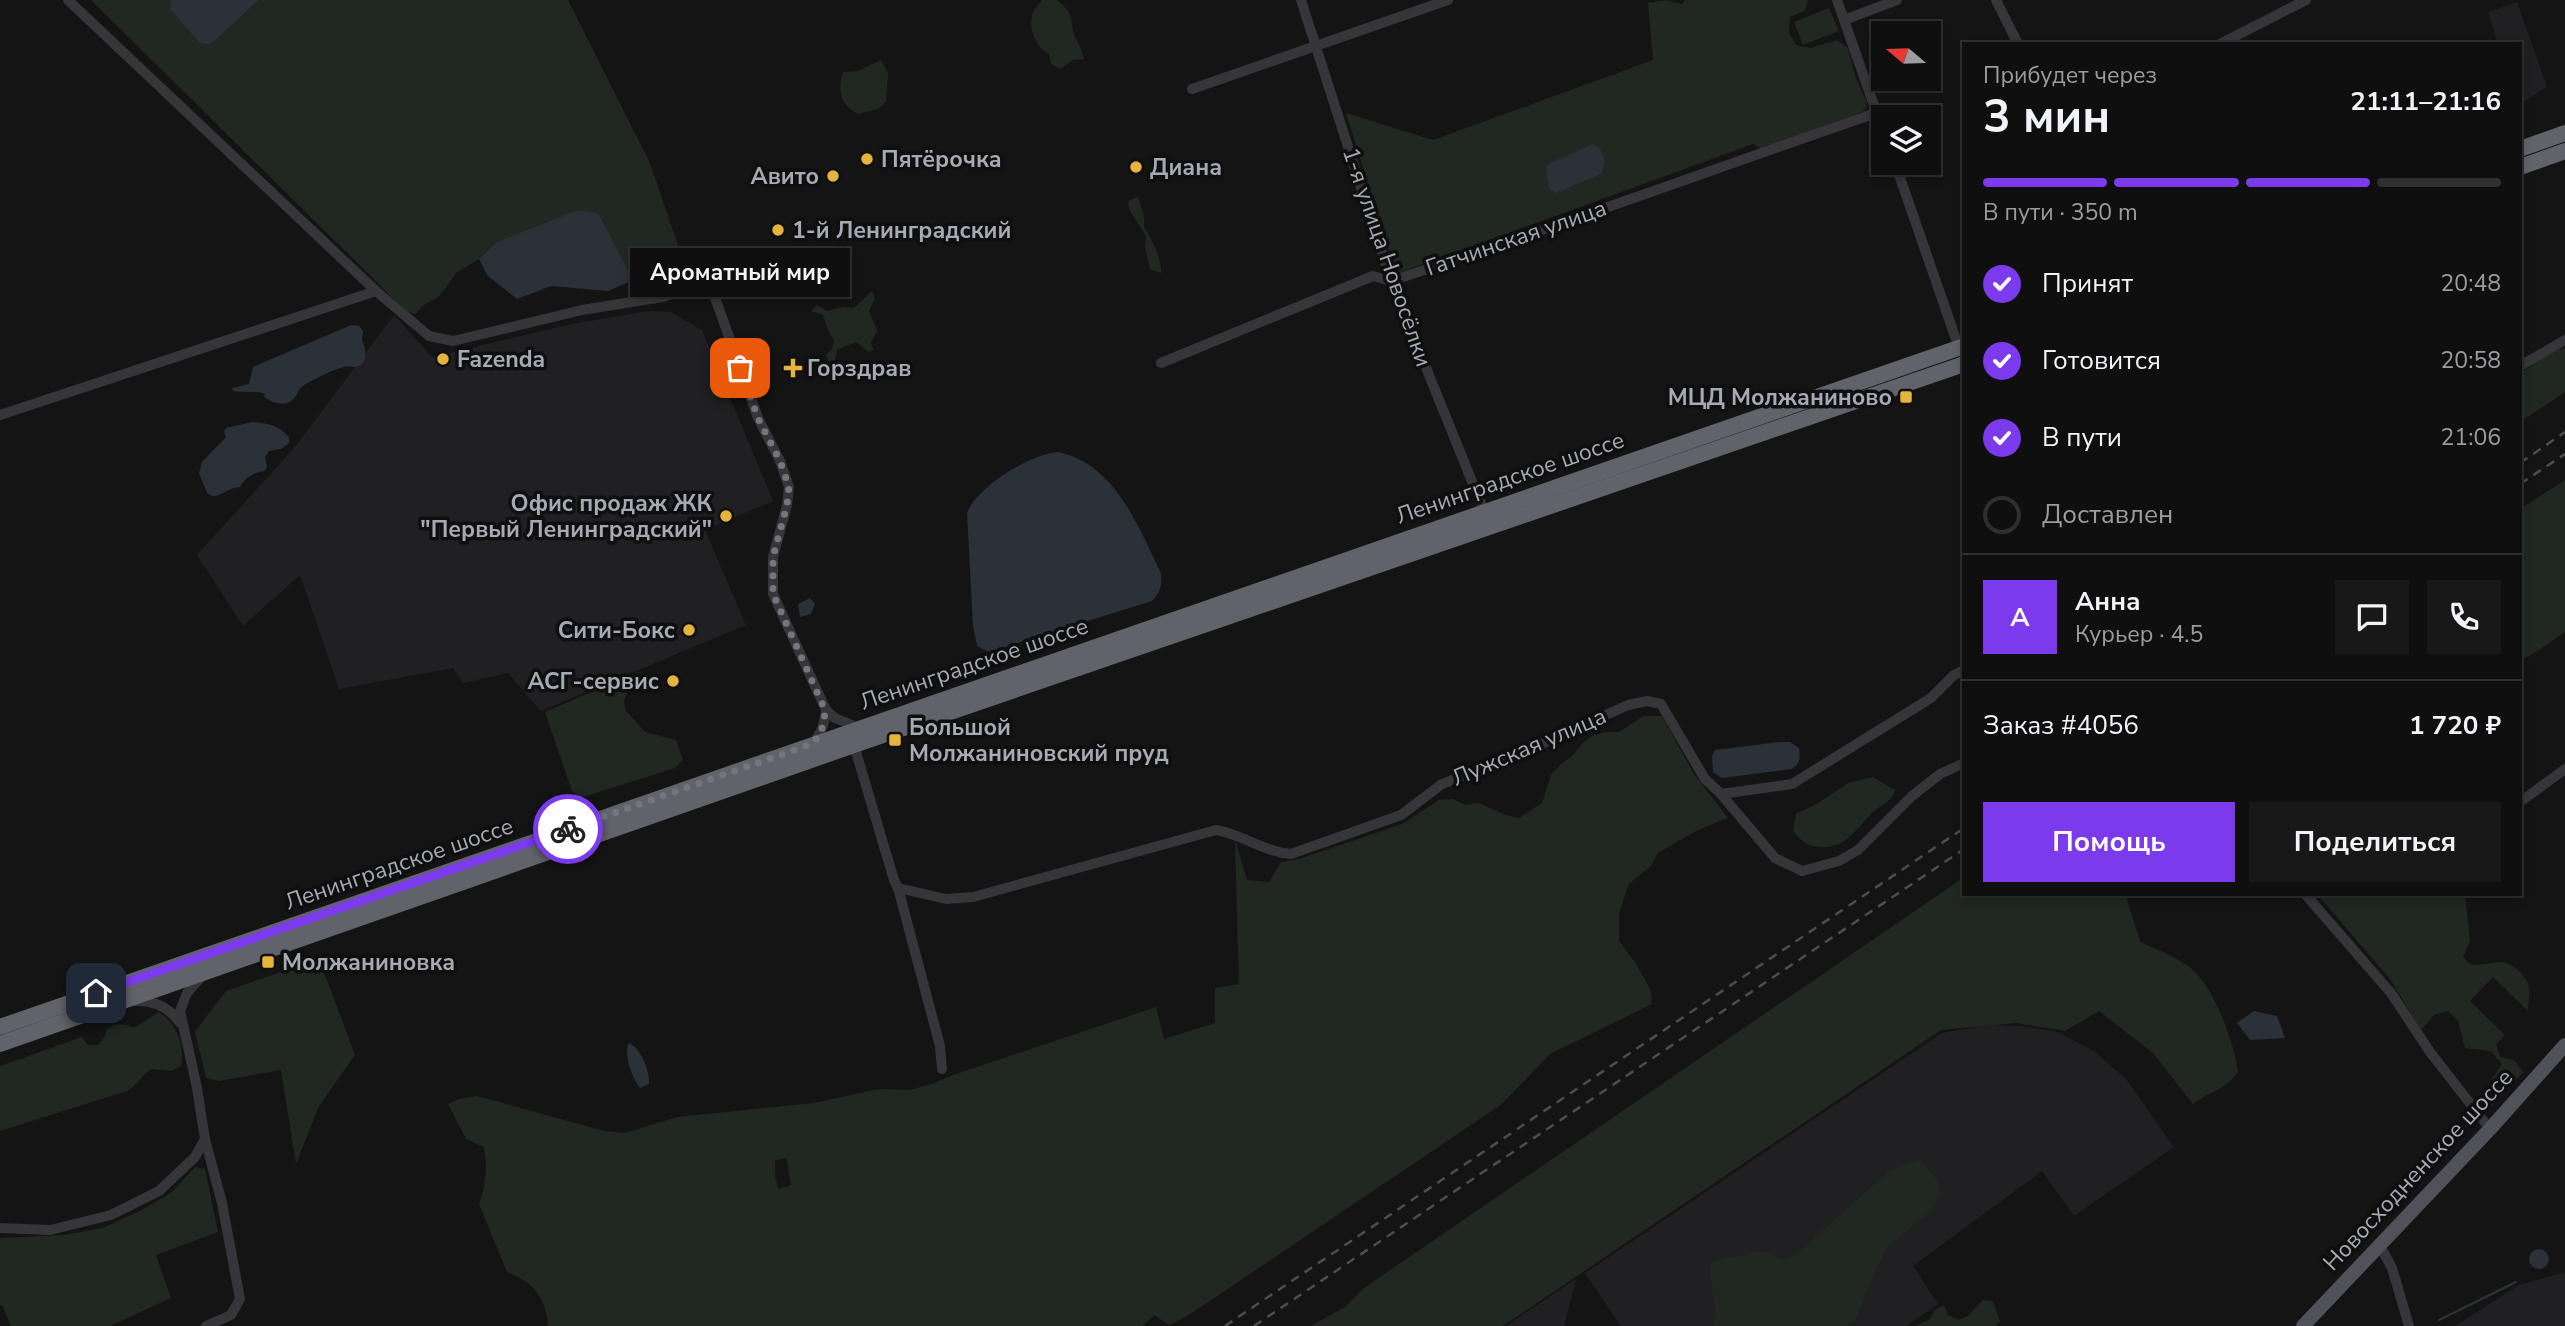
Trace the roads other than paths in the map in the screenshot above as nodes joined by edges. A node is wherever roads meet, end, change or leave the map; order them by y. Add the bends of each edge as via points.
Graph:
1 (68, 0) edge
2 (1301, 0) edge
3 (1448, 0) edge
4 (1837, 0) edge
5 (1897, 0) edge
6 (1996, 0) edge
7 (2306, 0) edge
8 (1844, 20) junction
9 (2017, 42) edge
10 (2224, 42) edge
11 (1317, 46) junction
12 (1192, 89) dead end
13 (1873, 105) edge
14 (1871, 115) edge
15 (2562, 133) edge
16 (2522, 148) edge
17 (2565, 151) edge
18 (2522, 166) edge
19 (1899, 175) edge
20 (1391, 281) junction
21 (376, 291) junction
22 (2565, 340) edge
23 (1961, 347) edge
24 (1161, 363) dead end
25 (1962, 365) edge
26 (2522, 365) edge
27 (0, 415) edge
28 (1484, 511) junction
29 (1962, 671) edge
30 (825, 710) junction
31 (859, 728) junction
32 (812, 744) junction
33 (854, 746) junction
34 (1962, 765) edge
35 (2565, 769) edge
36 (1721, 794) junction
37 (2522, 801) edge
38 (898, 888) junction
39 (2307, 896) edge
40 (210, 970) junction
41 (118, 1003) junction
42 (182, 1025) junction
43 (0, 1027) edge
44 (0, 1044) edge
45 (2565, 1045) edge
46 (942, 1069) dead end
47 (2490, 1129) junction
48 (205, 1139) junction
49 (0, 1228) edge
50 (2379, 1244) junction
51 (206, 1326) edge
52 (2303, 1326) edge
53 (2409, 1326) edge

1 - 21 street
2 - 11 street, 1-я улица Новосёлки
3 - 11 street
4 - 8 street
5 - 8 street
6 - 9 street
7 - 10 street
8 - 13 street
11 - 12 street
11 - 20 street, 1-я улица Новосёлки
14 - 20 street, Гатчинская улица
15 - 16 highway
17 - 18 highway
19 - 23 street
20 - 24 street, Гатчинская улица via 1373,276
20 - 28 street, 1-я улица Новосёлки
21 - 27 street
21 - 30 street via 429,336 453,341 582,310 663,297 709,281 758,418 789,487 773,557 773,594
22 - 26 street
23 - 28 highway, Ленинградское шоссе
25 - 33 highway, Ленинградское шоссе
28 - 31 highway, Ленинградское шоссе
29 - 36 street via 1931,698 1792,784
30 - 31 street
30 - 32 street via 820,735
31 - 32 highway, Ленинградское шоссе
32 - 43 highway, Ленинградское шоссе
33 - 38 street
33 - 40 highway, Ленинградское шоссе
34 - 36 street, Лужская улица via 1940,774 1912,796 1858,850 1839,861 1802,871 1774,858
35 - 37 street
36 - 38 street, Лужская улица via 1705,779 1661,704 1647,701 1441,784 1401,815 1290,854 1216,830 973,897 946,899
38 - 46 street
39 - 47 street via 2391,993
40 - 41 highway, Ленинградское шоссе
40 - 42 street via 187,993 180,1011
41 - 42 street via 143,1000 158,1004
41 - 44 highway, Ленинградское шоссе
42 - 48 street
45 - 47 main road, Новосходненское шоссе
47 - 50 main road, Новосходненское шоссе
48 - 49 street via 195,1157 159,1191 111,1215 50,1230
48 - 51 street via 240,1299 231,1315
50 - 52 main road, Новосходненское шоссе
50 - 53 street via 2392,1268

